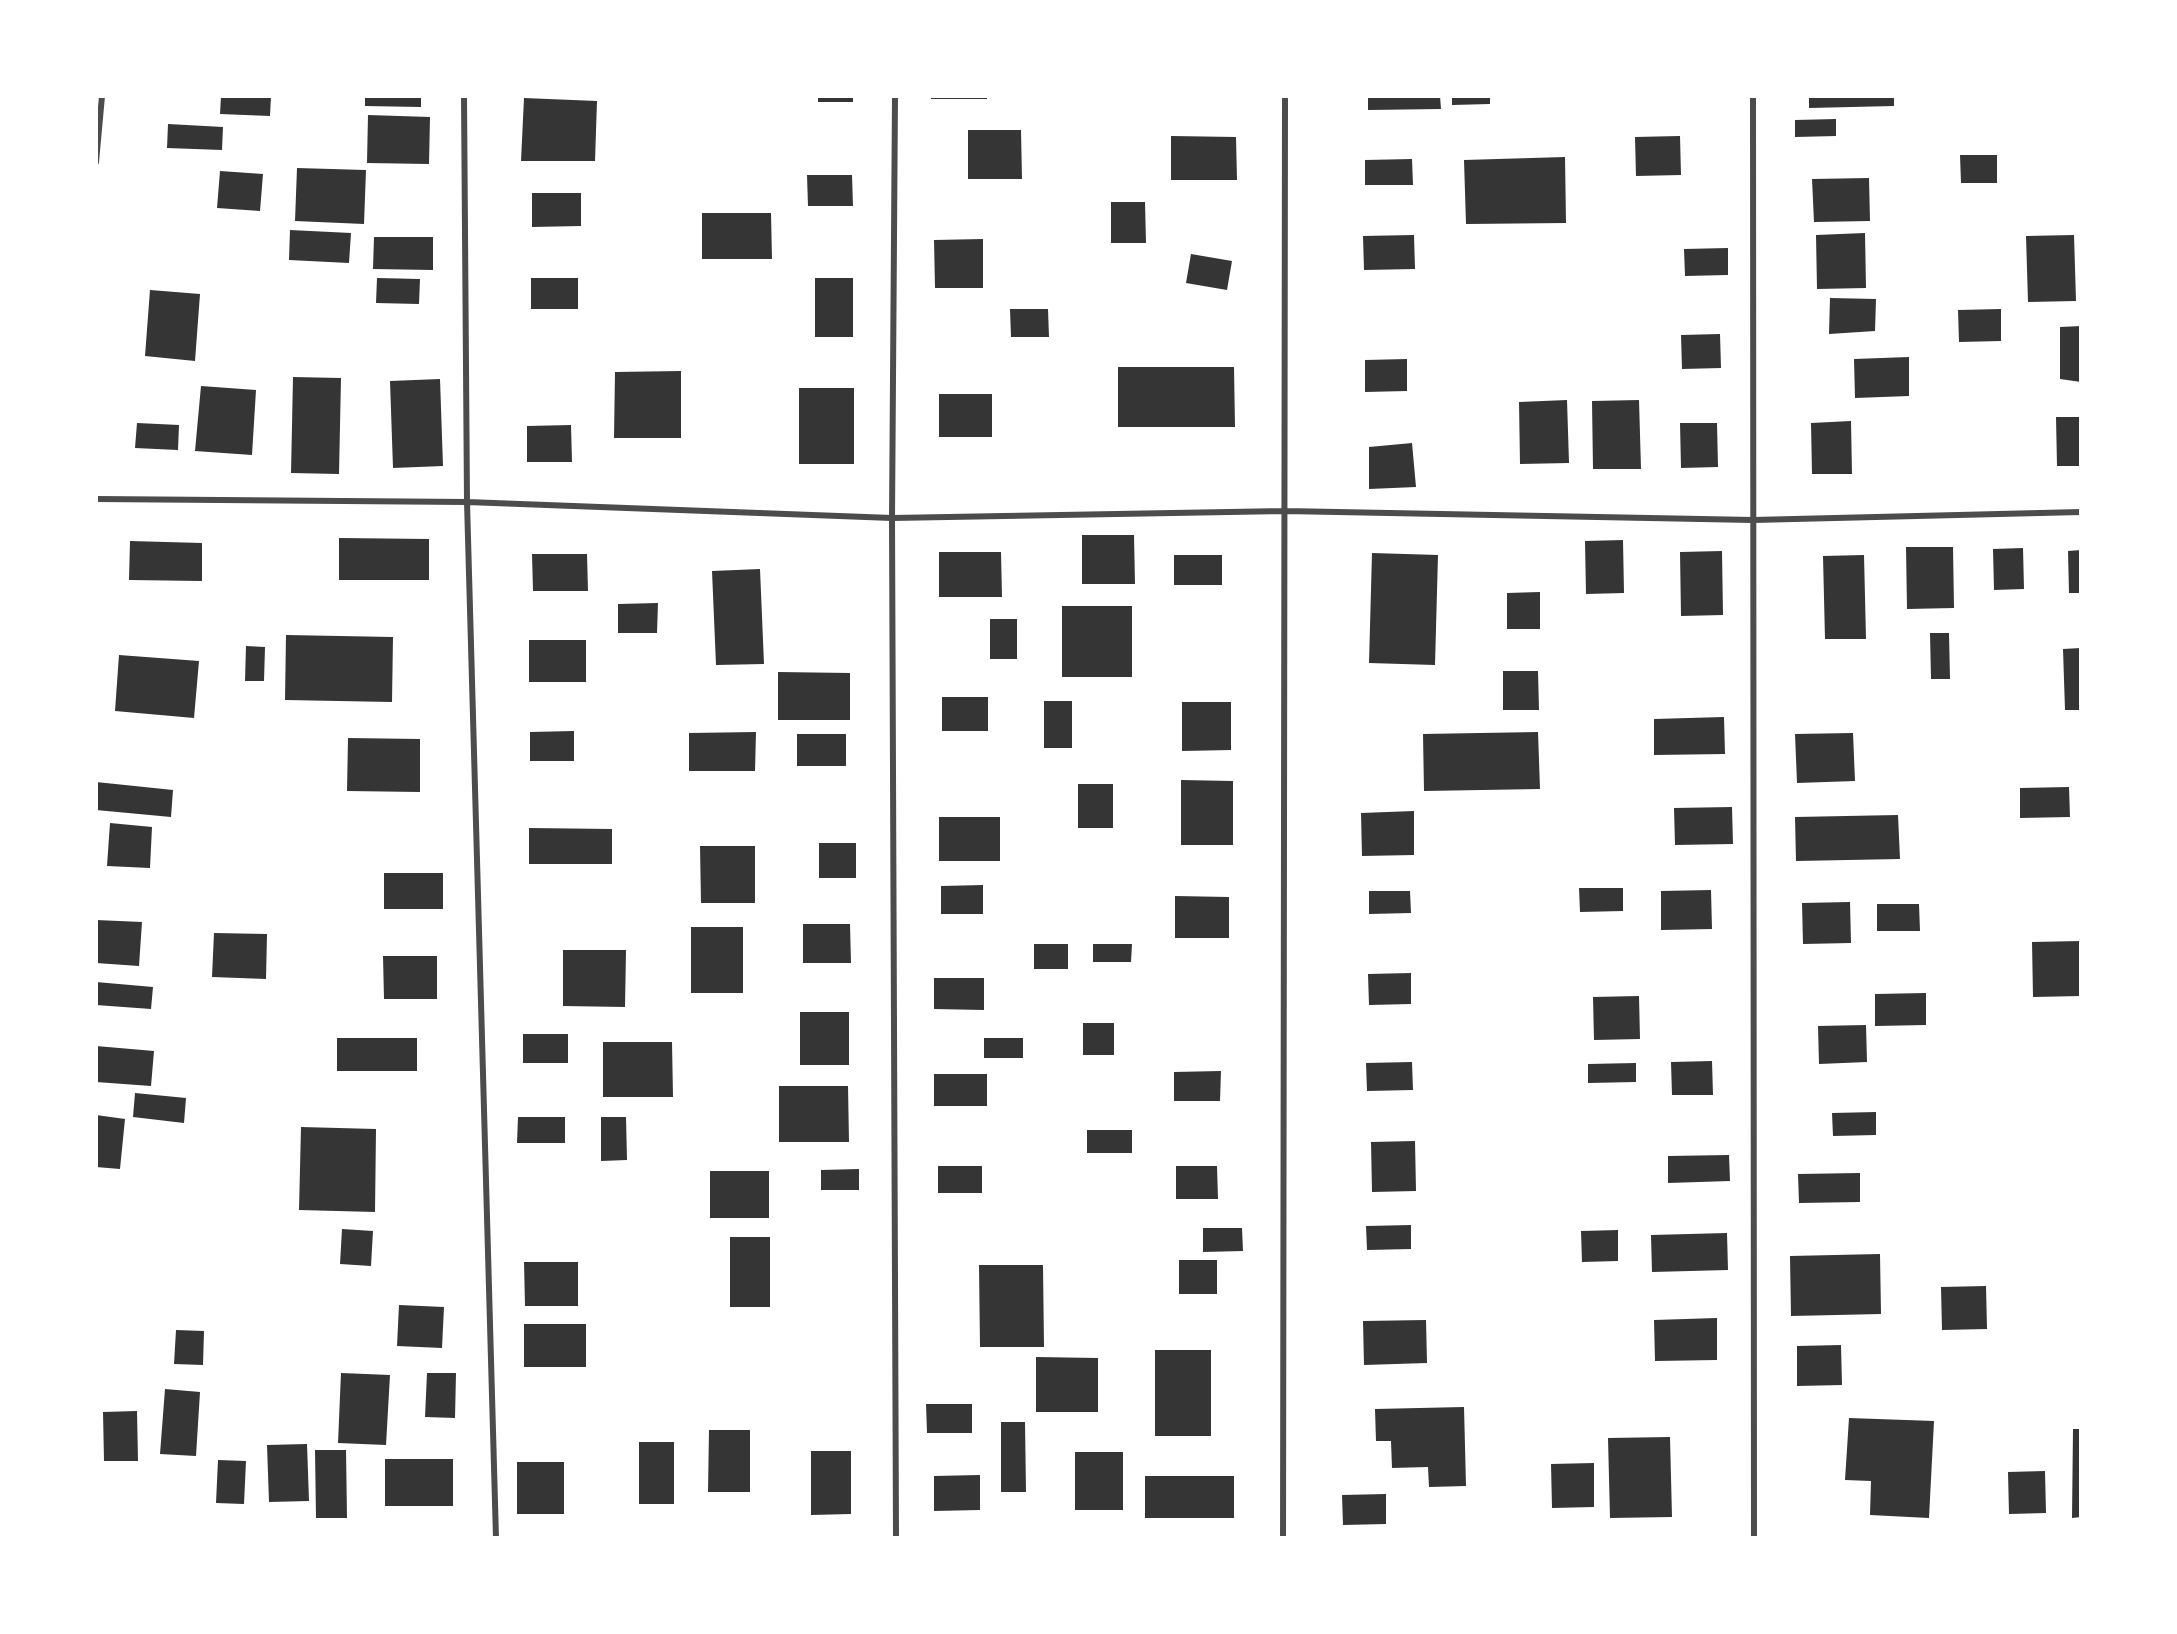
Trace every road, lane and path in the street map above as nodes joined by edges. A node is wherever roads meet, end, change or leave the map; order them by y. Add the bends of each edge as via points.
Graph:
1 (102, 96) edge
2 (464, 96) edge
3 (895, 96) edge
4 (1285, 96) edge
5 (1753, 96) edge
6 (96, 162) edge
7 (96, 499) edge
8 (467, 502) junction
9 (1285, 511) junction
10 (2081, 512) edge
11 (892, 518) junction
12 (1753, 520) junction
13 (496, 1538) edge
14 (896, 1538) edge
15 (1283, 1538) edge
16 (1754, 1538) edge

1 - 6 street
2 - 8 street
3 - 11 street
4 - 9 street
5 - 12 street
7 - 8 street
8 - 11 street
8 - 13 street
9 - 11 street
9 - 12 street
9 - 15 street
10 - 12 street
11 - 14 street
12 - 16 street

